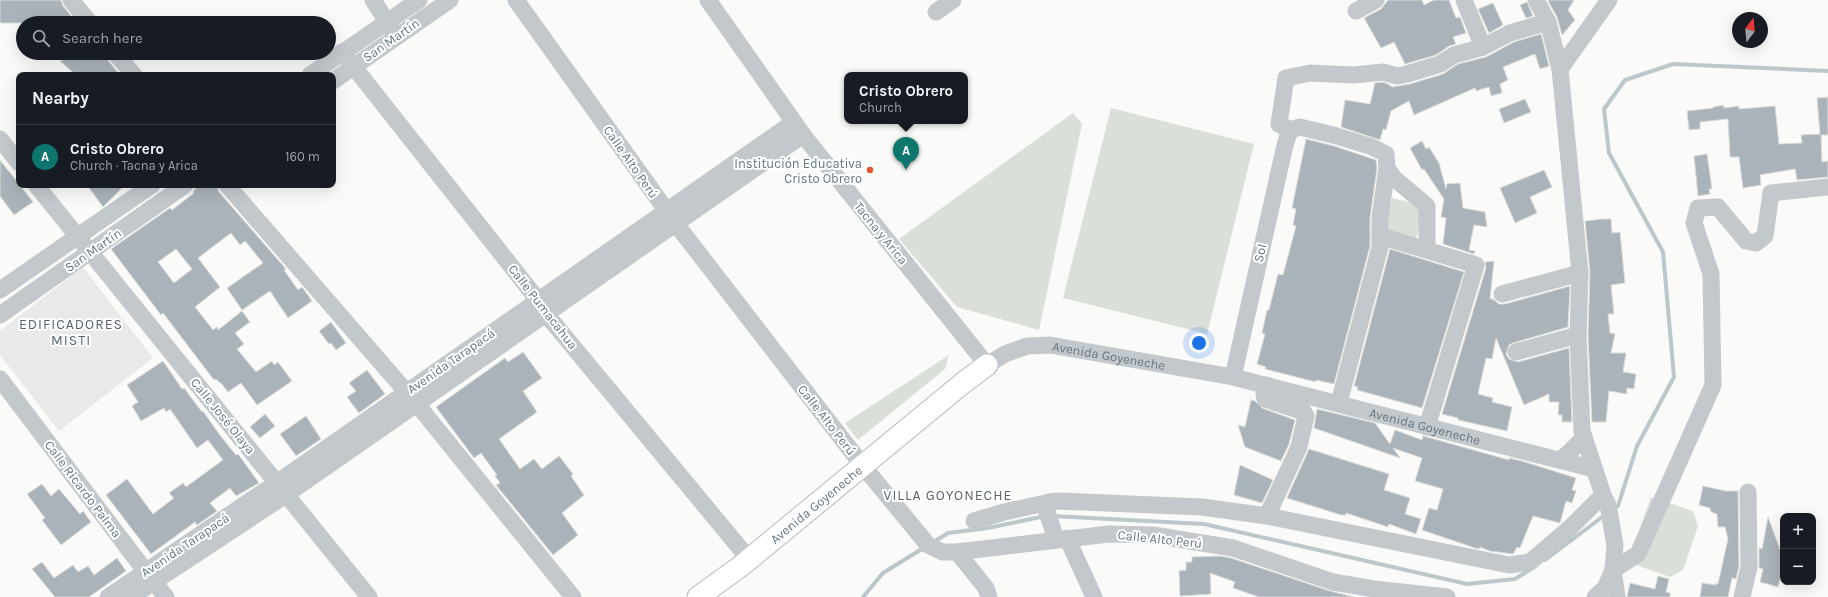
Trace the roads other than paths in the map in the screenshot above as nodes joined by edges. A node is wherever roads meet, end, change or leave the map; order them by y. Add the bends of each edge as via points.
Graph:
1 (71, 0) edge
2 (372, 0) edge
3 (419, 0) edge
4 (450, 0) edge
5 (516, 0) edge
6 (708, 0) edge
7 (953, 0) edge
8 (1376, 0) edge
9 (1464, 0) edge
10 (1536, 0) edge
11 (1609, 0) edge
12 (1356, 11) dead end
13 (936, 12) dead end
14 (84, 16) edge
15 (387, 21) junction
16 (1548, 22) junction
17 (397, 36) junction
18 (1483, 47) junction
19 (342, 52) junction
20 (336, 56) edge
21 (121, 60) edge
22 (331, 60) edge
23 (353, 67) junction
24 (1560, 69) junction
25 (131, 72) edge
26 (314, 72) edge
27 (336, 79) edge
28 (798, 129) junction
29 (1290, 130) junction
30 (0, 139) edge
31 (16, 159) edge
32 (1387, 168) junction
33 (38, 188) edge
34 (148, 188) edge
35 (182, 188) edge
36 (230, 188) edge
37 (1828, 188) edge
38 (671, 218) junction
39 (76, 236) junction
40 (1380, 236) junction
41 (1427, 250) junction
42 (89, 252) junction
43 (1580, 273) junction
44 (0, 290) edge
45 (1502, 294) dead end
46 (542, 307) junction
47 (0, 315) edge
48 (1578, 335) junction
49 (1516, 352) dead end
50 (987, 366) junction
51 (1233, 376) junction
52 (0, 379) edge
53 (1266, 385) junction
54 (412, 398) junction
55 (1339, 403) junction
56 (1427, 427) junction
57 (1584, 438) junction
58 (1561, 460) junction
59 (863, 466) junction
60 (1594, 469) junction
61 (282, 488) junction
62 (1748, 492) dead end
63 (1605, 500) junction
64 (1049, 511) junction
65 (1267, 516) junction
66 (974, 521) dead end
67 (1061, 539) junction
68 (950, 552) junction
69 (749, 559) junction
70 (1613, 570) junction
71 (150, 577) junction
72 (108, 597) edge
73 (131, 597) edge
74 (166, 597) edge
75 (369, 597) edge
76 (573, 597) edge
77 (698, 597) edge
78 (989, 597) edge
79 (1094, 597) edge
80 (1448, 597) edge
81 (1595, 597) edge
82 (1617, 597) edge
83 (1742, 597) edge

1 - 14 street
2 - 15 street
3 - 15 street, San Martín
4 - 17 street, San Martín
5 - 38 street, Calle Alto Perú
6 - 28 street, Tacna y Arica
7 - 13 street
8 - 12 street
9 - 18 street
10 - 16 street
11 - 24 street
15 - 17 street
15 - 19 street, San Martín
16 - 18 street via 1510,33
16 - 24 street
17 - 23 street, San Martín
18 - 29 street via 1454,55 1440,64 1398,76 1382,72 1354,75 1310,73 1286,78 1279,124
19 - 20 street, San Martín
19 - 23 street, Calle Pumacahua
21 - 25 street
22 - 26 street, San Martín
23 - 27 street, San Martín
23 - 46 street, Calle Pumacahua
24 - 43 street
28 - 38 street, Avenida Tarapacá
28 - 50 street, Tacna y Arica
29 - 32 street via 1300,128 1372,147 1386,154
29 - 51 street, Sol
30 - 31 street
32 - 40 street
32 - 41 street via 1394,178 1427,206
33 - 39 street, Calle José Olaya
34 - 39 street, San Martín
35 - 42 street, San Martín
36 - 54 street
37 - 70 street via 1771,193 1765,236 1756,243 1746,241 1718,207 1698,208 1694,223 1711,274 1714,385 1638,554
38 - 46 street, Avenida Tarapacá
38 - 59 street, Calle Alto Perú
39 - 42 street, Calle José Olaya
39 - 44 street, San Martín
40 - 41 street
40 - 55 street via 1380,247
41 - 56 street via 1476,265
42 - 47 street, San Martín
42 - 61 street, Calle José Olaya
43 - 45 street
43 - 48 street
46 - 54 street, Avenida Tarapacá
46 - 69 street, Calle Pumacahua
48 - 49 street
48 - 57 street
50 - 51 street, Avenida Goyeneche via 1005,354 1027,346 1050,345
50 - 59 main road, Avenida Goyeneche
51 - 53 street, Avenida Goyeneche
52 - 71 street, Calle Ricardo Palma
53 - 55 street, Avenida Goyeneche
53 - 65 street via 1265,398 1304,412 1306,416 1298,447
54 - 61 street, Avenida Tarapacá
54 - 76 street
55 - 56 street, Avenida Goyeneche
56 - 58 street, Avenida Goyeneche
57 - 58 street
57 - 60 street
58 - 60 street, Avenida Goyeneche
59 - 68 street, Calle Alto Perú via 928,545
59 - 69 main road, Avenida Goyeneche
60 - 63 street
61 - 71 street, Avenida Tarapacá
61 - 75 street, Calle José Olaya
62 - 83 street via 1749,568
63 - 65 street via 1530,562 1509,565
63 - 70 street via 1615,544
64 - 65 street via 1058,501 1202,507
64 - 66 street via 1004,512
64 - 67 street
67 - 68 street, Calle Alto Perú
67 - 79 street
67 - 80 street, Calle Alto Perú via 1109,534 1153,535 1233,548 1333,582
68 - 78 street via 986,588
69 - 77 main road, Avenida Goyeneche
70 - 81 street via 1605,588
70 - 82 street
71 - 72 street, Avenida Tarapacá
71 - 73 street, Avenida Tarapacá
71 - 74 street, Calle Ricardo Palma

